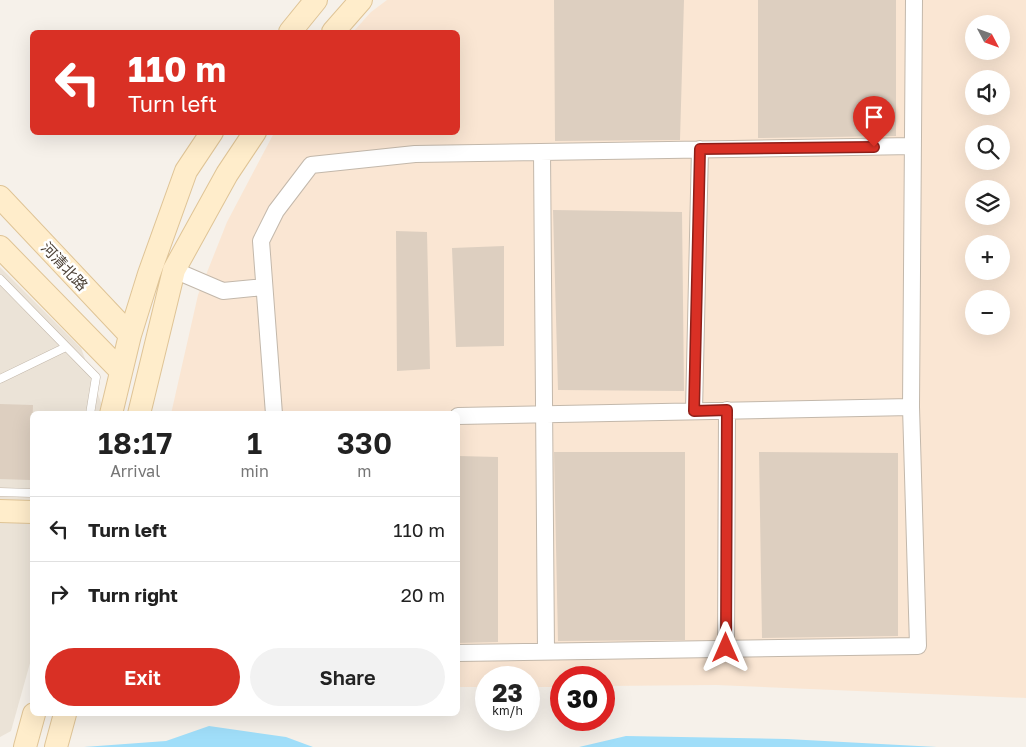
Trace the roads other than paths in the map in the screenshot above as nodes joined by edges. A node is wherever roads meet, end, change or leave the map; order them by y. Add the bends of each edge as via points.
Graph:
1 (316, 0) edge
2 (361, 0) edge
3 (914, 0) edge
4 (292, 30) edge
5 (335, 30) edge
6 (210, 135) edge
7 (253, 135) edge
8 (913, 146) junction
9 (700, 149) junction
10 (542, 152) junction
11 (0, 197) edge
12 (0, 247) edge
13 (174, 270) junction
14 (0, 279) edge
15 (264, 288) junction
16 (130, 335) junction
17 (66, 347) junction
18 (121, 371) junction
19 (0, 379) edge
20 (911, 407) junction
21 (727, 410) junction
22 (90, 411) edge
23 (112, 411) edge
24 (140, 411) edge
25 (274, 411) edge
26 (694, 411) junction
27 (544, 414) junction
28 (460, 416) edge
29 (0, 492) edge
30 (30, 493) edge
31 (0, 510) edge
32 (30, 512) edge
33 (726, 648) junction
34 (546, 651) junction
35 (460, 652) edge
36 (33, 716) edge
37 (64, 716) edge
38 (25, 747) edge
39 (56, 747) edge

1 - 4 main road
2 - 5 main road
3 - 8 street
6 - 16 main road via 186,171
7 - 13 main road via 227,174
8 - 9 street
8 - 20 street
9 - 10 street
9 - 26 street
10 - 15 street via 415,154 311,165 276,212 261,241
10 - 27 street
11 - 16 main road, 河清北路
12 - 18 main road
13 - 15 street via 223,291
13 - 24 main road
14 - 17 lane
15 - 25 street
16 - 18 main road
17 - 19 lane
17 - 22 lane via 96,378
18 - 23 main road
20 - 21 street
20 - 33 street via 918,646
21 - 26 street
21 - 33 street
26 - 27 street
27 - 28 street
27 - 34 street
29 - 30 lane
31 - 32 main road
33 - 34 street
34 - 35 street
36 - 38 main road
37 - 39 main road

